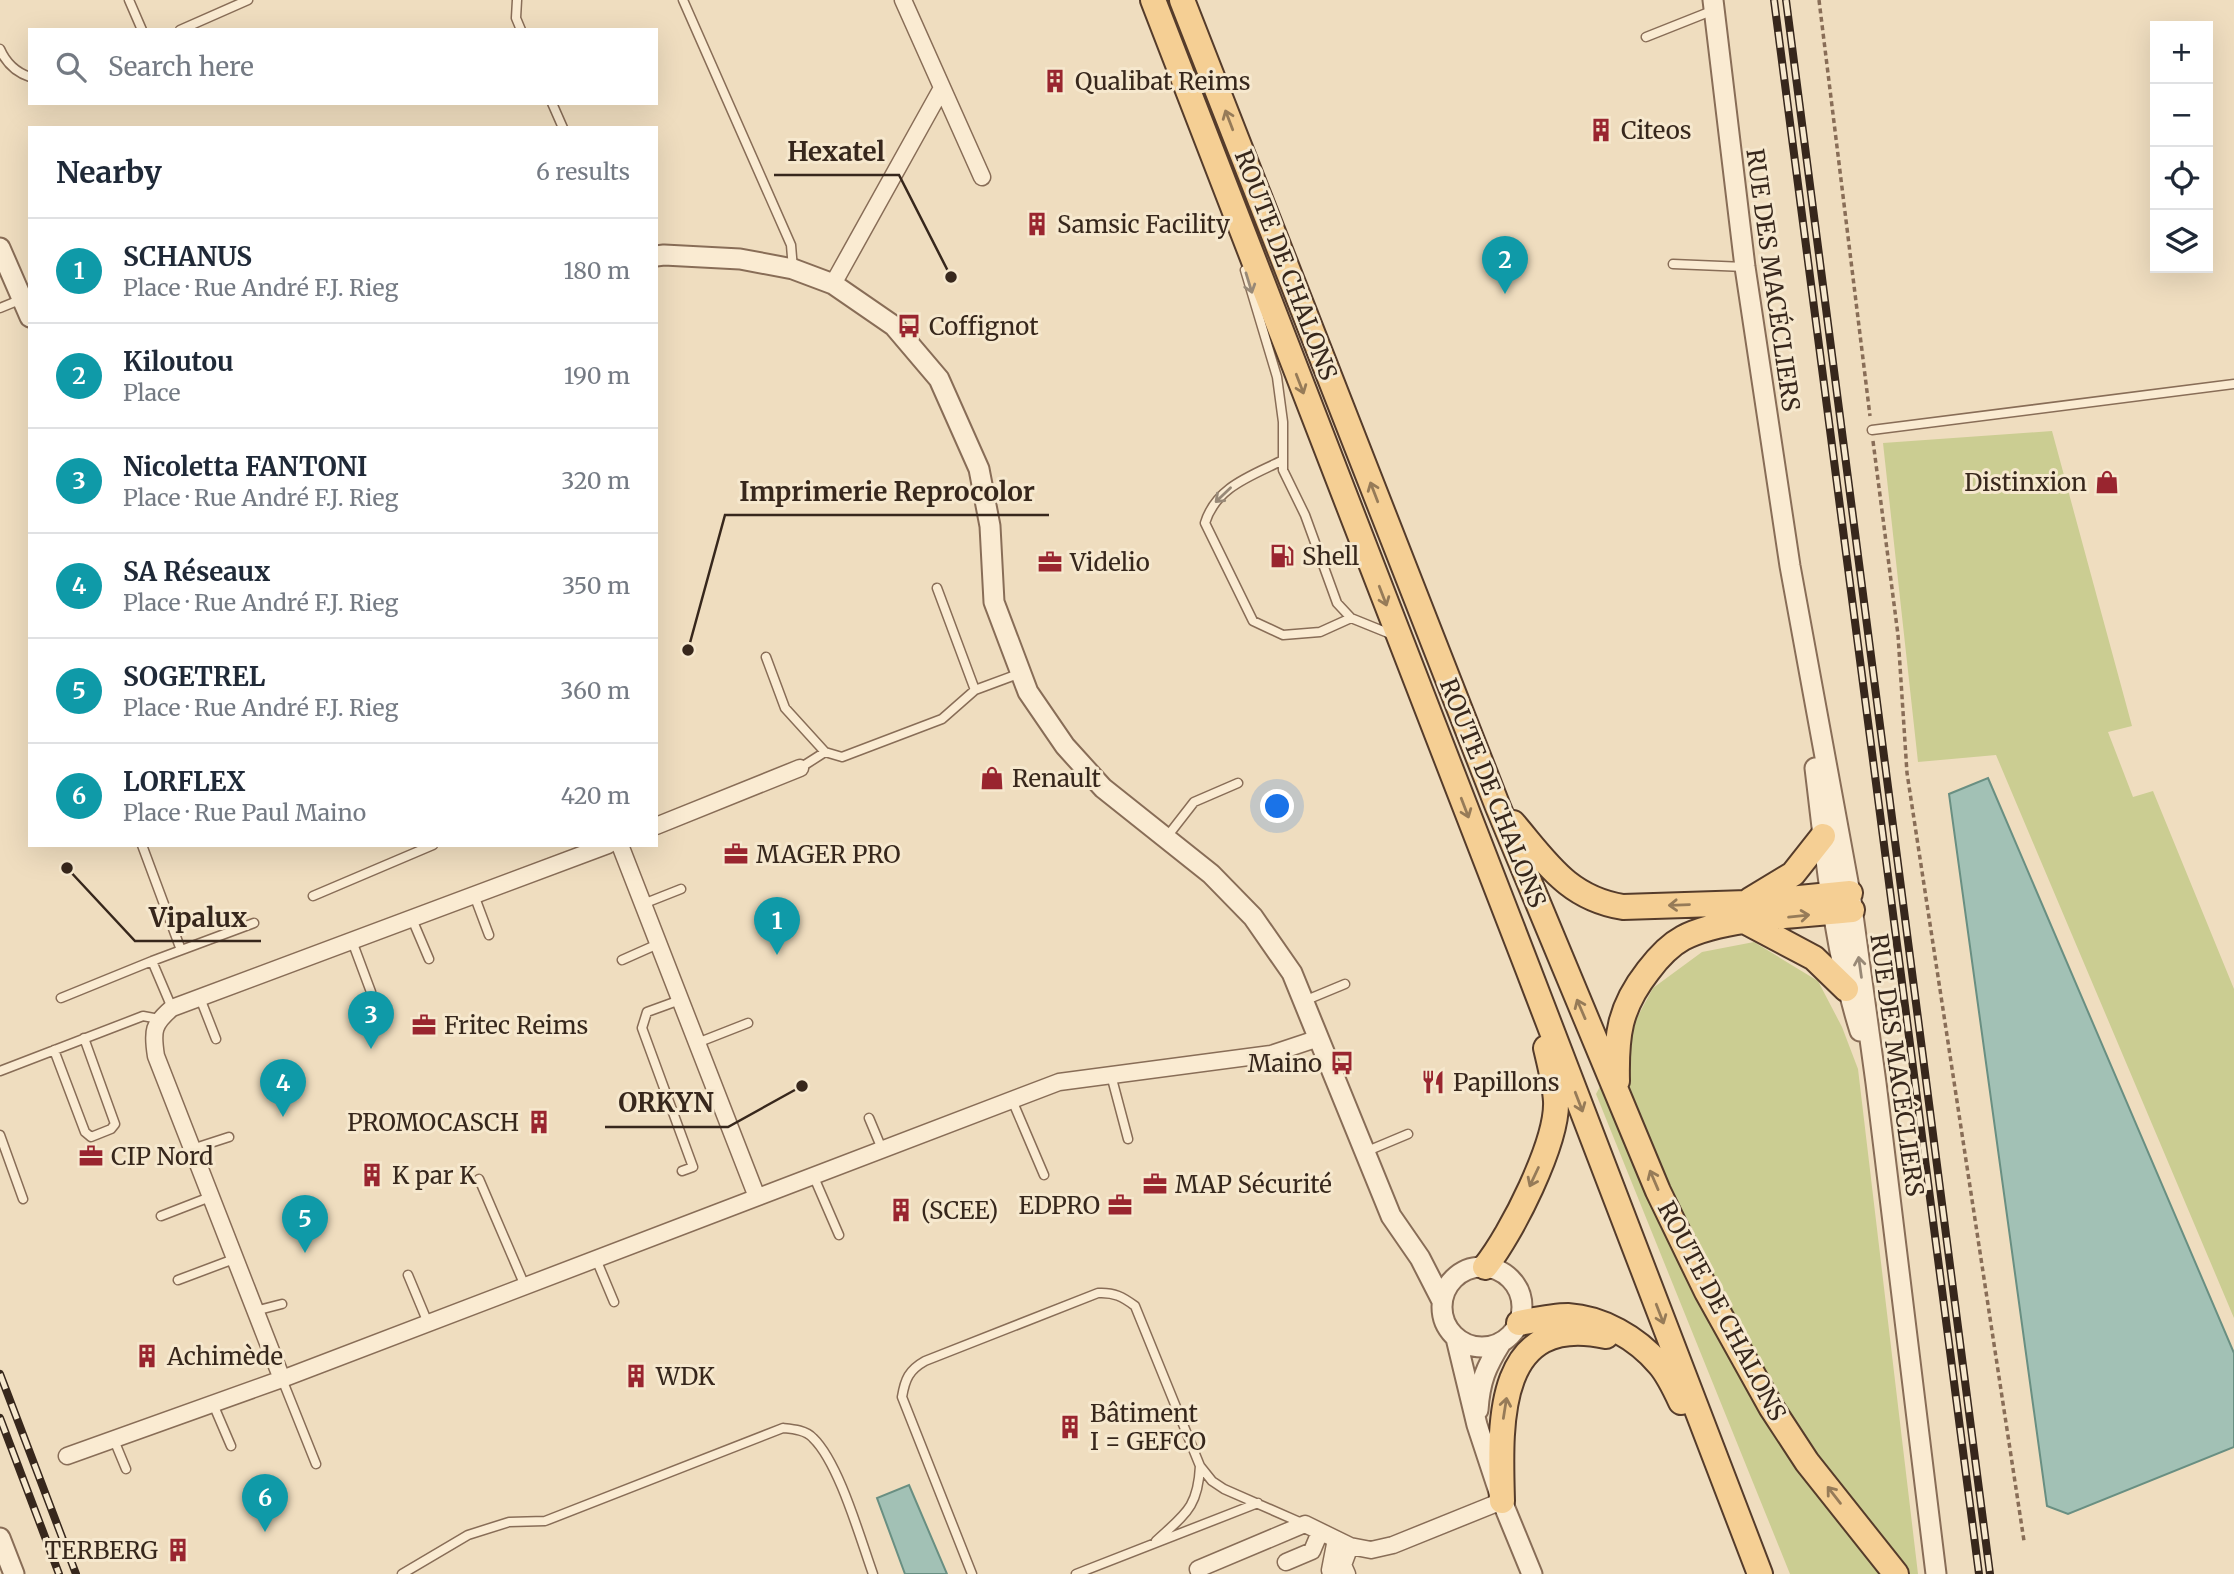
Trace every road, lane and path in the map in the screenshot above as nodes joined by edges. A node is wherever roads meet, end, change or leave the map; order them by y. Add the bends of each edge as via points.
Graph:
1 (130, 0) edge
2 (247, 0) edge
3 (517, 0) edge
4 (683, 0) edge
5 (904, 0) edge
6 (1153, 0) edge
7 (1182, 0) edge
8 (1819, 0) edge
9 (1714, 5) edge
10 (141, 28) edge
11 (184, 28) edge
12 (520, 28) edge
13 (1646, 37) dead end
14 (0, 49) edge
15 (28, 76) edge
16 (942, 88) junction
17 (553, 105) edge
18 (562, 126) edge
19 (1209, 147) junction
20 (982, 177) dead end
21 (0, 248) edge
22 (1239, 249) dead end
23 (658, 256) edge
24 (1243, 262) dead end
25 (1673, 264) dead end
26 (1745, 267) junction
27 (793, 269) junction
28 (833, 284) junction
29 (22, 299) junction
30 (0, 308) edge
31 (28, 312) edge
32 (2234, 384) edge
33 (1872, 430) junction
34 (1281, 461) junction
35 (1790, 566) junction
36 (937, 589) dead end
37 (1351, 618) junction
38 (1399, 638) junction
39 (766, 657) dead end
40 (1021, 673) junction
41 (975, 690) junction
42 (825, 752) junction
43 (800, 768) joint
44 (1238, 783) dead end
45 (1498, 807) junction
46 (658, 825) edge
47 (1823, 836) junction
48 (1166, 838) junction
49 (143, 847) edge
50 (428, 847) edge
51 (603, 847) edge
52 (621, 847) edge
53 (681, 889) dead end
54 (474, 895) junction
55 (313, 896) dead end
56 (1841, 902) junction
57 (643, 904) junction
58 (1746, 912) junction
59 (412, 919) junction
60 (254, 923) dead end
61 (489, 934) dead end
62 (352, 941) junction
63 (658, 944) junction
64 (181, 950) junction
65 (429, 959) dead end
66 (622, 960) dead end
67 (152, 961) junction
68 (1528, 969) junction
69 (1345, 984) dead end
70 (1846, 989) junction
71 (371, 992) dead end
72 (61, 998) dead end
73 (200, 998) junction
74 (680, 1000) junction
75 (1304, 1001) junction
76 (172, 1008) junction
77 (159, 1019) junction
78 (748, 1023) dead end
79 (84, 1038) junction
80 (1319, 1038) junction
81 (216, 1039) dead end
82 (697, 1043) junction
83 (54, 1050) junction
84 (0, 1071) edge
85 (1111, 1074) junction
86 (1877, 1083) junction
87 (1617, 1095) junction
88 (1012, 1100) junction
89 (869, 1118) dead end
90 (1408, 1134) dead end
91 (0, 1135) edge
92 (229, 1137) dead end
93 (1128, 1139) dead end
94 (192, 1149) junction
95 (883, 1149) junction
96 (1365, 1152) junction
97 (682, 1171) dead end
98 (813, 1175) junction
99 (1044, 1175) dead end
100 (479, 1179) dead end
101 (210, 1197) junction
102 (757, 1197) junction
103 (23, 1199) dead end
104 (161, 1216) dead end
105 (839, 1235) dead end
106 (1420, 1258) junction
107 (234, 1259) junction
108 (596, 1259) junction
109 (1476, 1269) junction
110 (408, 1275) dead end
111 (178, 1280) dead end
112 (525, 1286) junction
113 (1442, 1301) junction
114 (614, 1302) dead end
115 (282, 1304) dead end
116 (255, 1311) junction
117 (428, 1323) junction
118 (1519, 1323) junction
119 (1456, 1338) junction
120 (1501, 1343) junction
121 (1637, 1344) junction
122 (282, 1379) junction
123 (213, 1404) junction
124 (1477, 1425) junction
125 (114, 1440) junction
126 (231, 1446) dead end
127 (67, 1456) dead end
128 (316, 1464) dead end
129 (1200, 1466) junction
130 (125, 1469) dead end
131 (1502, 1500) junction
132 (1258, 1503) junction
133 (1305, 1524) junction
134 (1320, 1532) junction
135 (0, 1538) edge
136 (2024, 1541) dead end
137 (1343, 1542) junction
138 (1152, 1544) junction
139 (1286, 1562) dead end
140 (1194, 1572) edge
141 (14, 1574) edge
142 (402, 1574) edge
143 (873, 1574) edge
144 (972, 1574) edge
145 (1076, 1574) edge
146 (1332, 1574) edge
147 (1347, 1574) edge
148 (1532, 1574) edge
149 (1758, 1574) edge
150 (1896, 1574) edge
151 (1936, 1574) edge

1 - 10 lane
2 - 11 lane
3 - 12 lane
4 - 27 lane via 791,245
5 - 16 street
6 - 19 main road, ROUTE DE CHALONS
45 -> 7 main road, ROUTE DE CHALONS
8 - 33 path
9 - 13 lane
9 - 26 street, RUE DES MACÉCLIERS
14 - 15 lane via 5,60
16 - 20 street
16 - 28 street
17 - 18 lane
19 - 22 lane
19 -> 38 main road, ROUTE DE CHALONS
21 - 29 street
23 - 27 street via 740,258
24 -> 34 lane via 1277,377 1283,422
25 - 26 lane
26 - 35 street, RUE DES MACÉCLIERS
27 - 28 street
28 - 40 street via 894,326 939,379 979,469 990,526 994,602
29 - 30 lane
29 - 31 street
32 - 33 lane
33 - 136 path via 1898,635 1907,773
34 - 37 lane via 1336,603
34 -> 37 lane via 1221,495 1205,523 1253,621 1283,635 1320,632
35 - 47 street, RUE DES MACÉCLIERS
35 - 56 street, RUE DES MACÉCLIERS
36 - 41 lane
37 - 38 lane
38 -> 68 main road, ROUTE DE CHALONS
39 - 42 lane via 785,708
40 - 41 lane
40 - 48 street via 1028,692 1065,747 1102,788
41 - 42 lane via 942,719 842,757
42 - 43 lane
43 - 46 street
44 - 48 lane via 1194,802
58 -> 45 main road via 1623,907 1586,896 1563,881
87 -> 45 main road, ROUTE DE CHALONS
47 - 56 street, RUE DES MACÉCLIERS
47 - 58 main road via 1793,874
48 - 75 street via 1211,874 1253,917 1292,973
49 - 64 lane
50 - 55 lane
51 - 54 street
52 - 57 street
53 - 57 lane
54 - 59 street
54 - 61 lane
56 - 58 main road
56 - 70 street, RUE DES MACÉCLIERS
86 -> 56 street, RUE DES MACÉCLIERS
57 - 63 street
58 - 70 main road via 1814,958
58 - 87 main road via 1682,938 1637,985 1620,1020
59 - 62 street
59 - 65 lane
60 - 64 lane
62 - 71 lane
62 - 73 street
63 - 66 lane
63 - 74 street
64 - 67 lane
67 - 72 lane
67 - 76 lane
68 -> 109 main road via 1556,1102 1550,1142 1506,1239
68 -> 149 main road, ROUTE DE CHALONS
69 - 75 lane
70 - 86 street, RUE DES MACÉCLIERS
73 - 76 street
73 - 81 lane
74 - 82 street
74 - 97 lane via 647,1012 642,1028 693,1167
75 - 80 street
76 - 77 street
77 - 79 lane via 143,1016
77 - 94 street via 153,1035 156,1056
78 - 82 lane
79 - 83 lane
79 - 83 lane via 116,1124 91,1137 85,1132
80 - 85 street via 1271,1054
80 - 96 street
82 - 102 street
83 - 84 lane
85 - 88 street via 1059,1082
85 - 93 lane
86 - 151 street, RUE DES MACÉCLIERS
150 -> 87 main road, ROUTE DE CHALONS via 1807,1462 1771,1406 1707,1292
88 - 95 street
88 - 99 lane
89 - 95 lane
90 - 96 lane
91 - 103 lane
92 - 94 lane
94 - 101 street
95 - 98 street
96 - 106 street via 1391,1216
98 - 102 street
98 - 105 lane
100 - 112 lane
101 - 104 lane
101 - 107 street
102 - 108 street
106 - 109 street
106 - 113 street
107 - 111 lane
107 - 116 street
108 - 112 street
108 - 114 lane
109 - 113 street via 1451,1282
109 - 118 street via 1506,1275 1516,1287 1522,1301
110 - 117 lane
112 - 117 street
113 - 119 street via 1444,1321
115 - 116 lane
116 - 122 street
117 - 122 street
118 - 120 street
118 - 121 main road via 1553,1317 1585,1319 1609,1325
119 - 120 street via 1477,1348
119 - 124 street
120 - 124 street via 1484,1370
131 -> 121 main road via 1501,1433 1509,1382 1518,1365 1541,1343 1559,1336 1602,1335
121 - 149 main road via 1659,1364 1680,1399
122 - 123 street
122 - 128 lane
123 - 125 street
123 - 126 lane
124 - 131 street
125 - 127 street
125 - 130 lane
129 - 132 lane via 1224,1489
129 - 138 lane via 1199,1488 1189,1510
129 - 144 lane via 1135,1306 1122,1296 1098,1293 925,1361 905,1379 902,1397
131 - 137 street via 1393,1545 1371,1550
131 - 148 street
132 - 133 lane
132 - 138 lane
133 - 134 street
133 - 140 street
134 - 137 street
134 - 139 street via 1312,1551
135 - 141 street
137 - 146 street
137 - 147 street
138 - 145 lane
142 - 143 lane via 468,1535 509,1522 545,1521 783,1428 812,1436 830,1458

